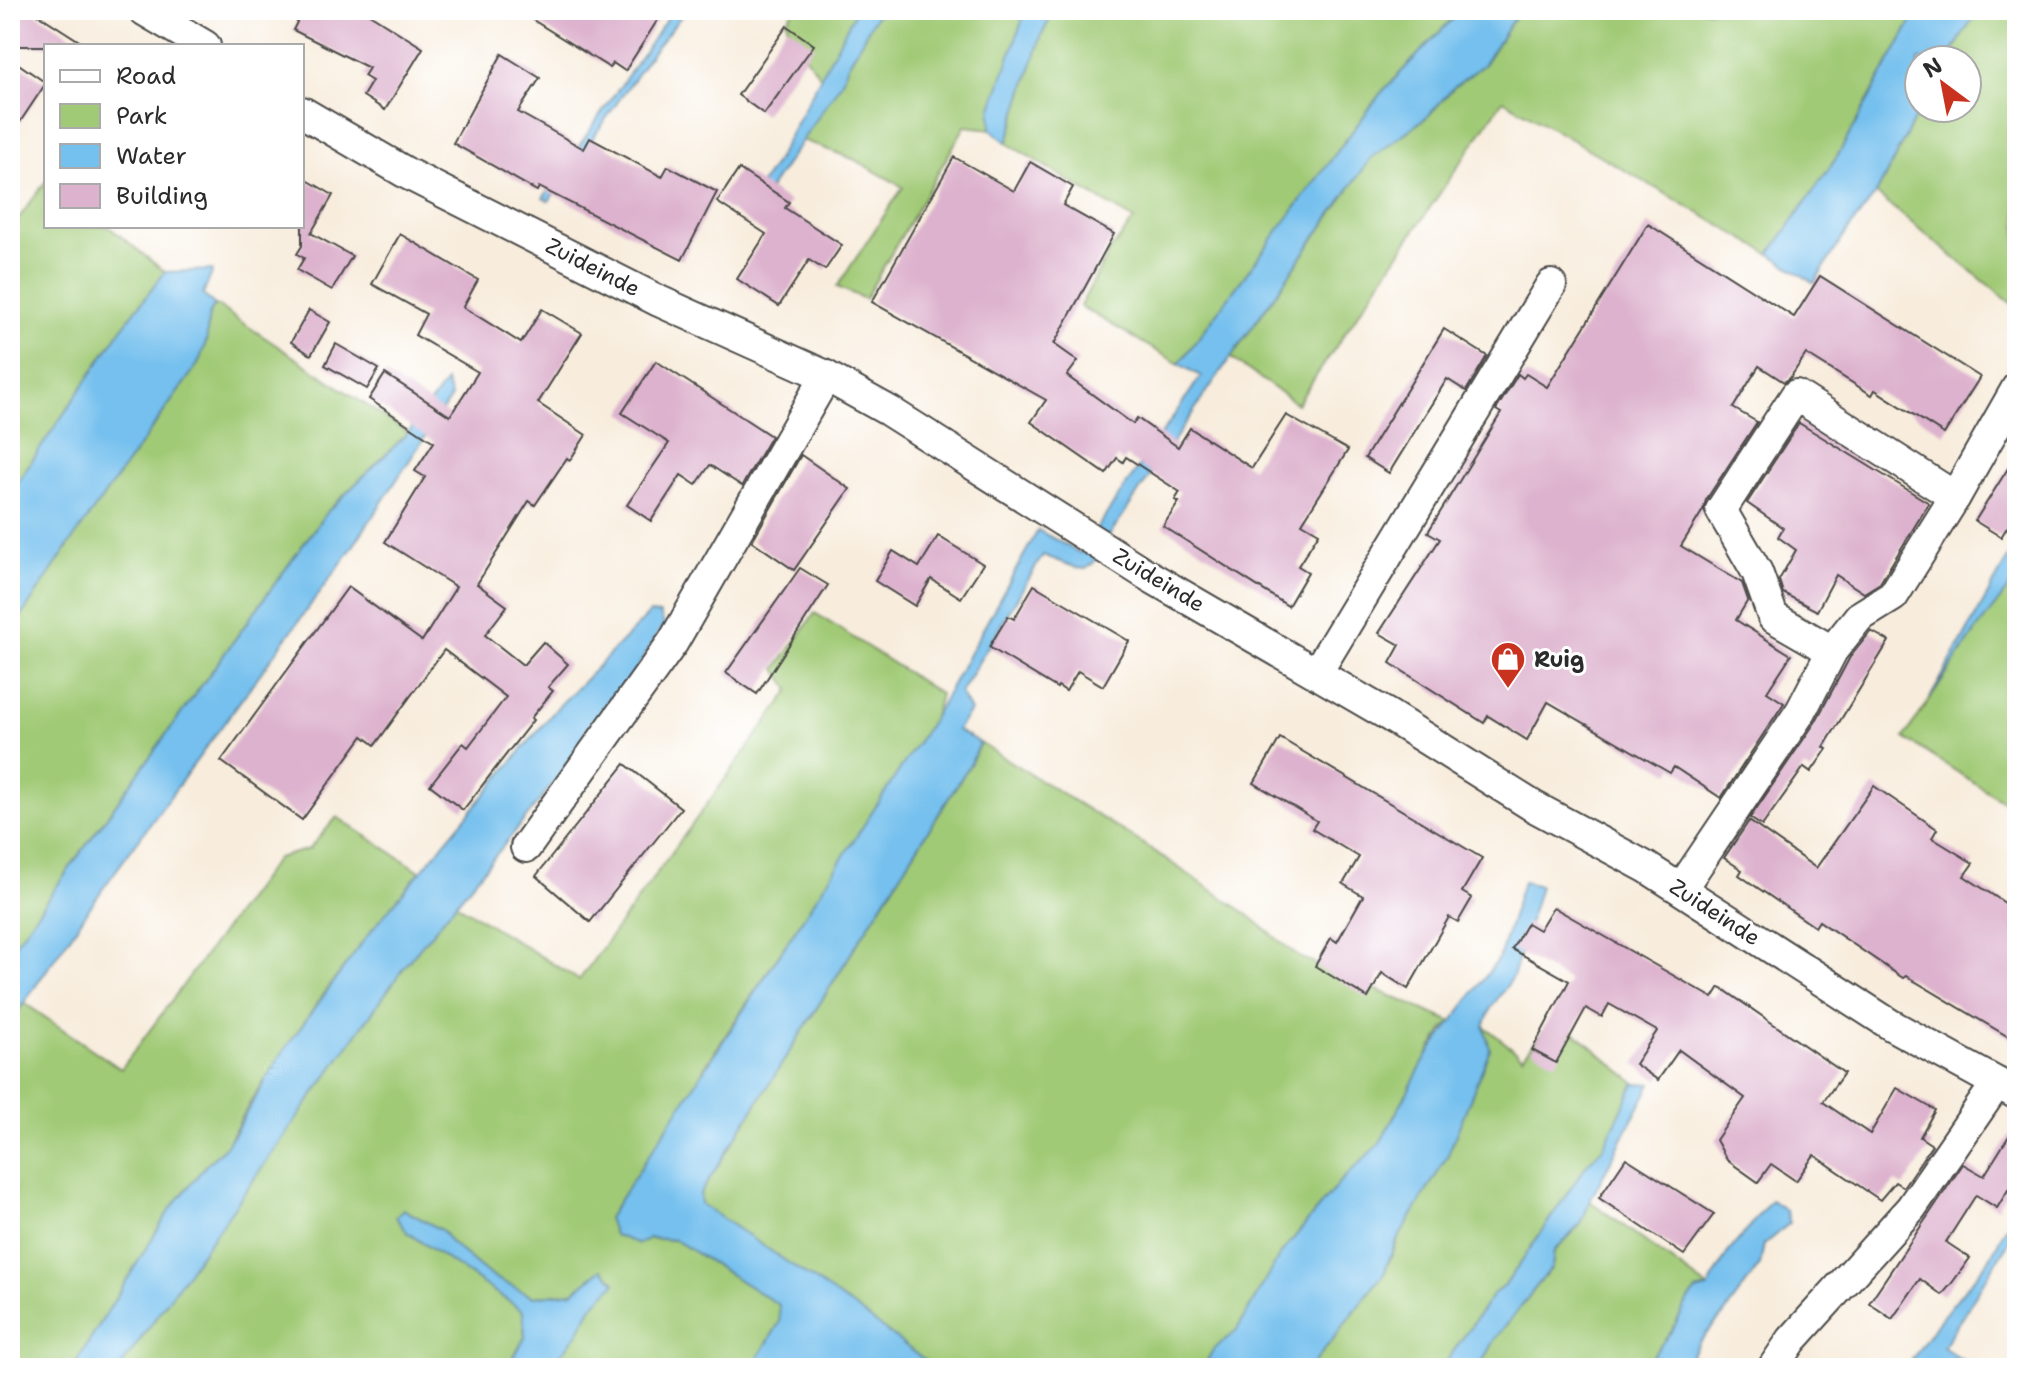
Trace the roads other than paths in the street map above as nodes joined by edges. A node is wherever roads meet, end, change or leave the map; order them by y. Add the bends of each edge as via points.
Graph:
1 (144, 10) edge
2 (202, 44) edge
3 (304, 113) edge
4 (1551, 285) dead end
5 (826, 376) junction
6 (2017, 388) edge
7 (1955, 497) junction
8 (1832, 651) junction
9 (1317, 672) junction
10 (526, 847) dead end
11 (1681, 889) junction
12 (2007, 1089) edge
13 (1773, 1368) edge

1 - 2 street
3 - 5 street, Zuideinde via 408,174 659,301
4 - 9 street
5 - 9 street, Zuideinde via 1149,576
5 - 10 street via 673,642
6 - 7 street
7 - 8 street via 1893,596 1859,617
7 - 8 street via 1796,395 1721,510 1757,572 1773,617
8 - 11 street via 1801,711
9 - 11 street, Zuideinde via 1533,806
11 - 12 street, Zuideinde via 1891,1025
12 - 13 street, Zuideinde

